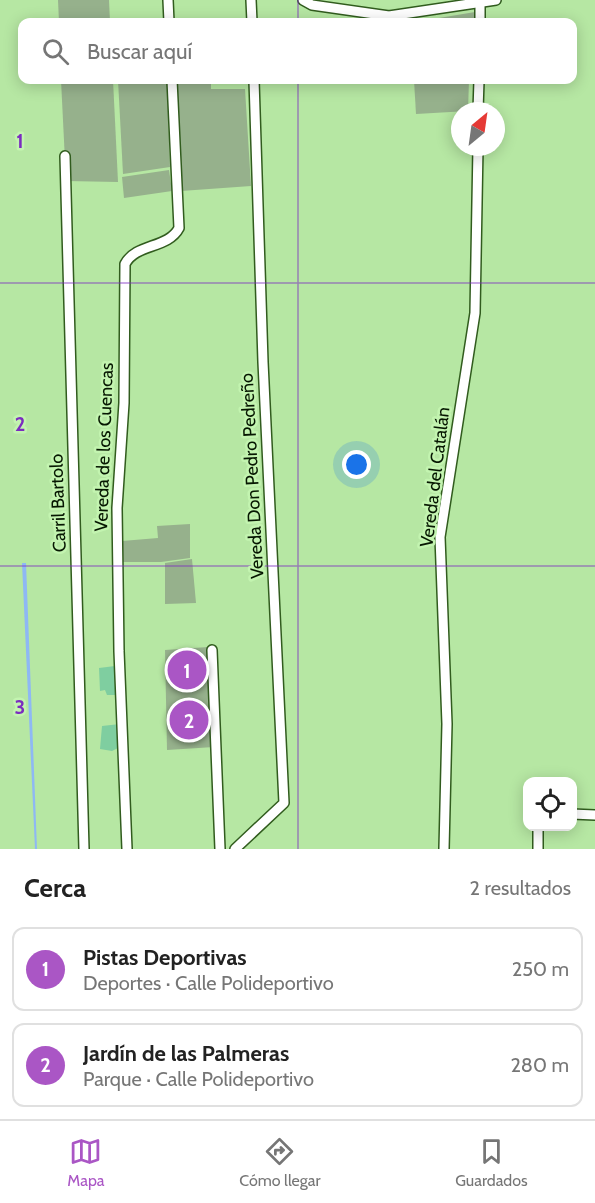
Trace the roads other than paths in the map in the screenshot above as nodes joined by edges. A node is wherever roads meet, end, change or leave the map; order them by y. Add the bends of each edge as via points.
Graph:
1 (168, 0) edge
2 (251, 0) edge
3 (303, 0) edge
4 (496, 0) edge
5 (480, 1) edge
6 (169, 18) edge
7 (252, 18) edge
8 (480, 18) edge
9 (172, 84) edge
10 (254, 84) edge
11 (479, 84) edge
12 (478, 102) edge
13 (65, 156) dead end
14 (478, 156) edge
15 (212, 650) dead end
16 (577, 814) edge
17 (595, 815) edge
18 (538, 831) edge
19 (84, 849) edge
20 (127, 849) edge
21 (220, 849) edge
22 (235, 849) edge
23 (444, 849) edge
24 (538, 849) edge

1 - 6 street
2 - 7 street
3 - 5 street via 312,6 390,16
4 - 5 street
5 - 8 street
9 - 20 street, Vereda de los Cuencas via 179,228 174,237 130,254 124,264 124,403 117,508
10 - 22 street, Vereda Don Pedro Pedreño via 284,803
11 - 12 street
13 - 19 street, Carril Bartolo
14 - 23 street, Vereda del Catalán via 475,313 440,537 447,724
15 - 21 street
16 - 17 street
18 - 24 street

